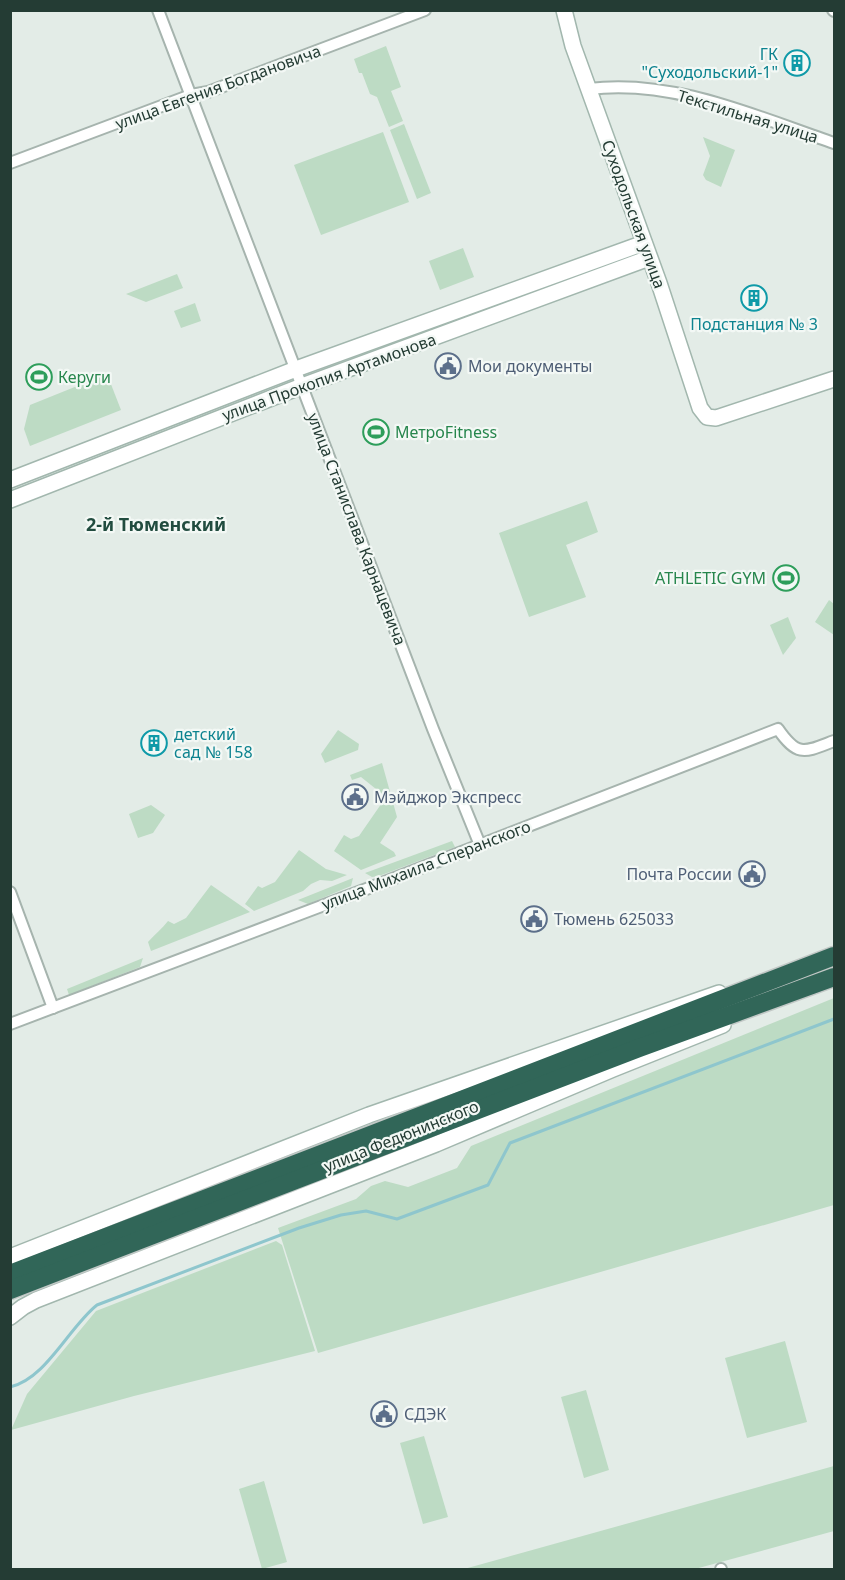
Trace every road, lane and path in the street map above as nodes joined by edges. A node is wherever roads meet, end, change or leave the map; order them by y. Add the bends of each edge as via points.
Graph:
1 (158, 10) edge
2 (425, 10) edge
3 (564, 10) edge
4 (589, 89) junction
5 (190, 95) junction
6 (834, 143) edge
7 (10, 163) edge
8 (644, 243) junction
9 (649, 258) junction
10 (296, 369) junction
11 (834, 379) edge
12 (302, 386) junction
13 (10, 480) edge
14 (10, 500) edge
15 (834, 741) edge
16 (480, 845) junction
17 (10, 892) edge
18 (834, 956) edge
19 (796, 970) junction
20 (834, 977) edge
21 (806, 987) junction
22 (53, 1008) junction
23 (10, 1024) edge
24 (237, 1194) junction
25 (10, 1257) edge
26 (10, 1274) edge
27 (10, 1290) edge
28 (10, 1317) edge

1 - 5 street, улица Станислава Карнацевича
2 - 5 street, улица Евгения Богдановича via 208,92
3 - 4 street, Суходольская улица
4 - 6 street, Текстильная улица via 678,93
4 - 8 street, Суходольская улица
5 - 7 street, улица Евгения Богдановича
5 - 10 street, улица Станислава Карнацевича
8 - 9 street, Суходольская улица
8 - 10 street, улица Прокопия Артамонова
9 - 11 street, Суходольская улица via 700,408 707,417 730,414
9 - 12 street, улица Прокопия Артамонова
10 - 12 street, улица Станислава Карнацевича
10 - 13 street, улица Прокопия Артамонова
12 - 14 street, улица Прокопия Артамонова
12 - 16 street, улица Станислава Карнацевича
15 - 16 street, улица Михаила Сперанского via 803,751 793,747 778,729
16 - 22 street, улица Михаила Сперанского
17 - 22 street
18 - 19 highway, улица Федюнинского
19 - 24 highway, улица Федюнинского
19 - 25 street, улица Федюнинского via 696,999 419,1097
20 - 21 highway, улица Федюнинского
21 - 24 highway, улица Федюнинского
21 - 28 street, улица Федюнинского via 709,1032 436,1144 36,1300
22 - 23 street, улица Михаила Сперанского
24 - 26 highway
24 - 27 highway

